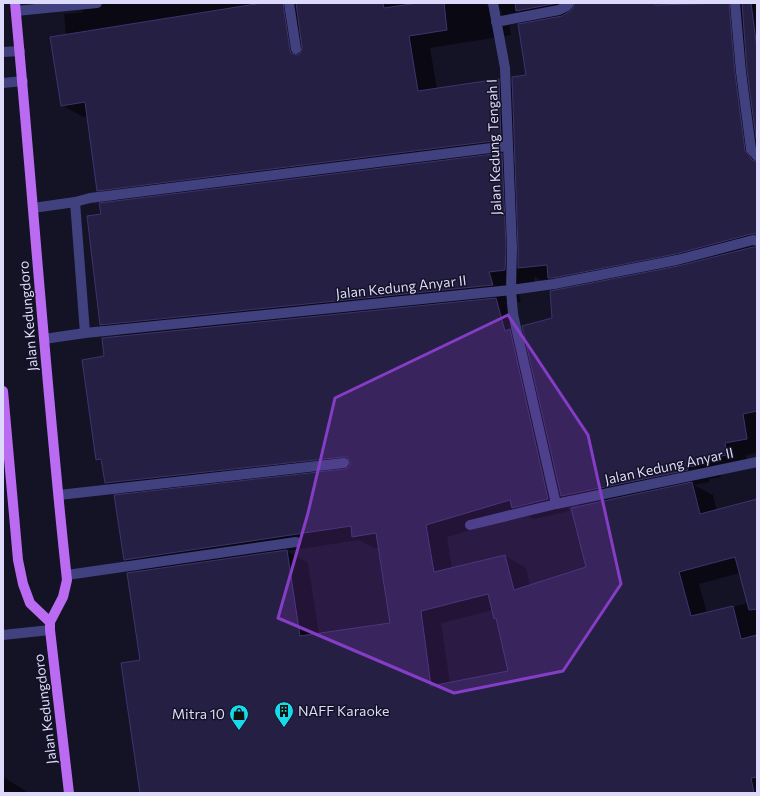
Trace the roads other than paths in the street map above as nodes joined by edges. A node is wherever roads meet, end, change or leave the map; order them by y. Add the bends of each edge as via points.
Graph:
1 (97, 3) edge
2 (289, 3) edge
3 (493, 3) edge
4 (569, 3) edge
5 (735, 3) edge
6 (16, 7) edge
7 (496, 22) junction
8 (296, 49) dead end
9 (20, 51) junction
10 (3, 52) edge
11 (23, 81) junction
12 (3, 83) edge
13 (507, 146) junction
14 (757, 156) edge
15 (75, 202) junction
16 (33, 208) junction
17 (757, 241) edge
18 (511, 290) junction
19 (85, 333) junction
20 (44, 339) junction
21 (3, 391) edge
22 (757, 462) edge
23 (344, 463) dead end
24 (59, 494) junction
25 (556, 504) junction
26 (470, 525) dead end
27 (296, 542) dead end
28 (67, 575) junction
29 (50, 626) junction
30 (3, 635) edge
31 (69, 793) edge

1 - 6 street
2 - 8 street
3 - 7 street, Jalan Kedung Tengah I
4 - 7 street via 559,10
5 - 14 street via 751,149
6 - 9 main road, Jalan Kedungdoro
7 - 13 street, Jalan Kedung Tengah I via 505,68
9 - 10 street
9 - 11 main road, Jalan Kedungdoro
11 - 12 street
11 - 16 main road, Jalan Kedungdoro
13 - 15 street via 90,198
13 - 18 street, Jalan Kedung Tengah I via 512,248
15 - 16 street
15 - 19 street
16 - 20 main road, Jalan Kedungdoro
17 - 18 street, Jalan Kedung Anyar II via 678,260
18 - 19 street, Jalan Kedung Anyar II
18 - 25 street, Jalan Kedung Tengah I via 513,314
19 - 20 street, Jalan Kedung Anyar II
20 - 24 main road, Jalan Kedungdoro
21 - 29 main road via 18,560 30,603
22 - 25 street, Jalan Kedung Anyar II
23 - 24 street
24 - 28 main road, Jalan Kedungdoro
25 - 26 street, Jalan Kedung Anyar II
27 - 28 street
28 - 29 main road, Jalan Kedungdoro via 63,597
29 - 30 street
29 - 31 main road, Jalan Kedungdoro

